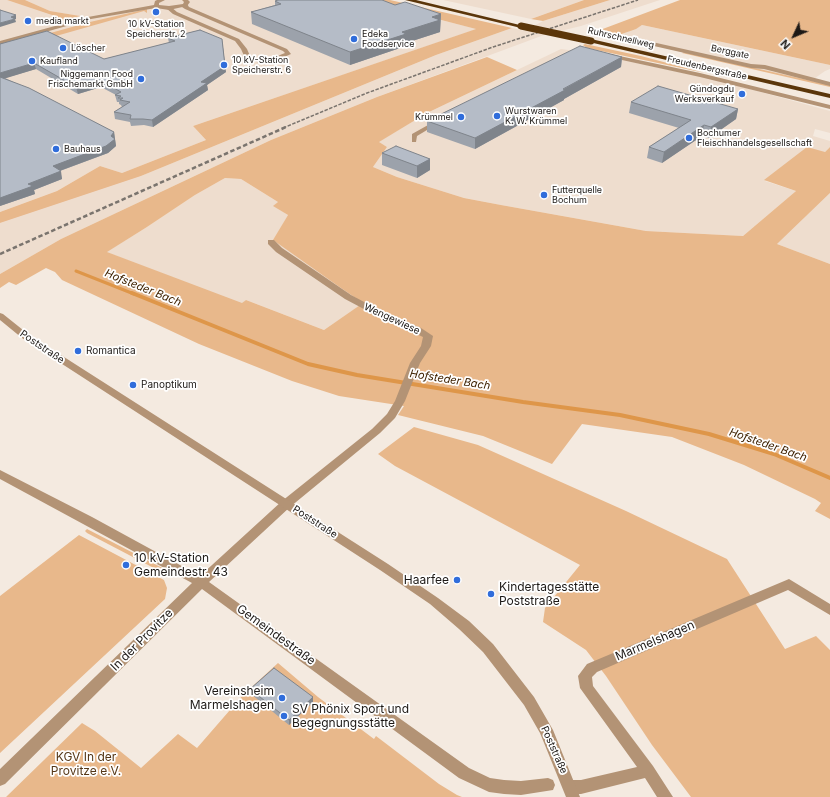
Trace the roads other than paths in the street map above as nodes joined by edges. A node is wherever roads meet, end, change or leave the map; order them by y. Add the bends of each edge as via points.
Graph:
1 (162, 0) edge
2 (408, 0) edge
3 (426, 0) edge
4 (185, 2) edge
5 (156, 6) junction
6 (169, 8) junction
7 (226, 24) junction
8 (211, 28) junction
9 (626, 38) dead end
10 (594, 39) junction
11 (0, 43) edge
12 (627, 49) junction
13 (602, 54) edge
14 (830, 84) edge
15 (830, 91) edge
16 (830, 96) edge
17 (805, 102) junction
18 (830, 107) edge
19 (448, 116) edge
20 (414, 141) dead end
21 (271, 242) dead end
22 (0, 316) edge
23 (0, 474) edge
24 (286, 504) junction
25 (201, 582) junction
26 (830, 610) edge
27 (648, 771) junction
28 (0, 779) edge
29 (548, 785) dead end
30 (572, 792) edge
31 (666, 797) edge

1 - 5 street via 157,2
2 - 10 highway, Ruhrschnellweg, bridge via 521,26
3 - 10 highway, Ruhrschnellweg
4 - 6 street
4 - 7 street via 185,7
5 - 6 street
5 - 11 street via 90,18
6 - 8 street
7 - 8 street
7 - 8 street via 285,50 288,54 271,61 251,59 246,57 237,40
9 - 14 street, Berggate via 765,67
10 - 12 highway, Ruhrschnellweg
10 - 15 highway, Ruhrschnellweg
12 - 16 highway, Ruhrschnellweg
12 - 17 highway via 797,94
13 - 17 street, Freudenbergstraße via 700,75
17 - 18 street, Freudenbergstraße
19 - 20 street via 414,135
21 - 24 street, Wengewiese via 348,297 428,336 426,346 415,363 391,416
22 - 24 street, Poststraße via 25,336
23 - 25 street, Gemeindestraße
24 - 25 street, In der Provitze
24 - 30 street, Poststraße via 428,597 488,648 529,701 546,730
25 - 28 street, In der Provitze
25 - 29 street, Gemeindestraße via 464,773 489,785 521,788
26 - 27 street, Marmelshagen via 788,584 592,668 585,676 587,688
27 - 30 street, Poststraße via 581,786
27 - 31 street

